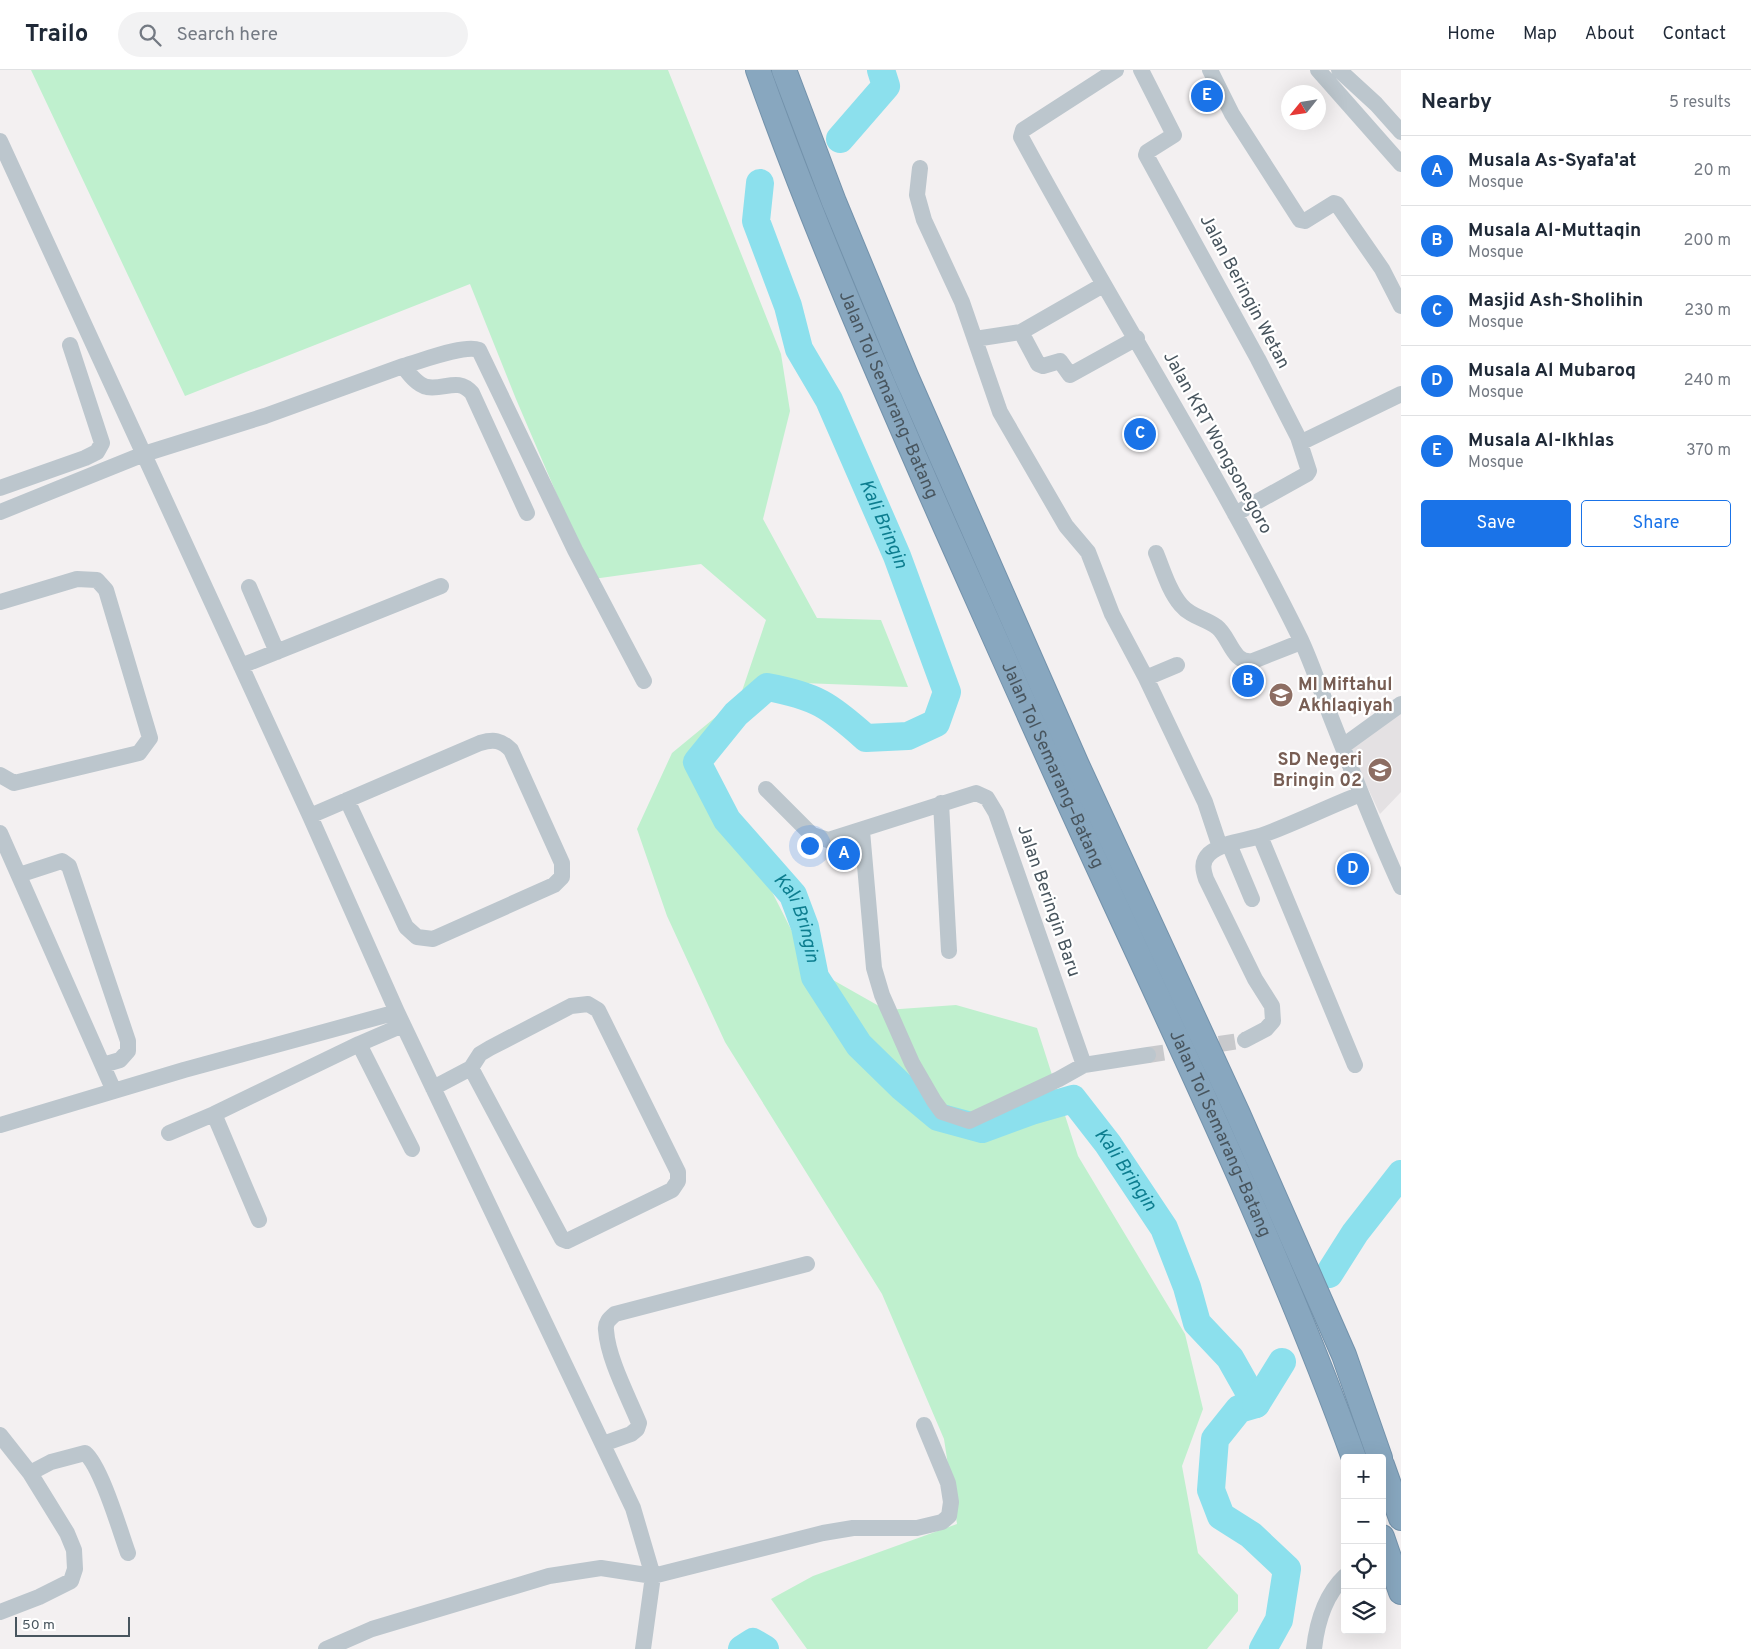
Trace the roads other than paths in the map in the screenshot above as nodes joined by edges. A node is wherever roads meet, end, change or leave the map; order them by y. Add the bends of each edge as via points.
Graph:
1 (758, 70) edge
2 (784, 70) edge
3 (1116, 70) edge
4 (1141, 70) edge
5 (1210, 70) edge
6 (1318, 70) edge
7 (1339, 70) edge
8 (1095, 75) edge
9 (1401, 132) edge
10 (0, 141) edge
11 (1401, 164) edge
12 (920, 168) dead end
13 (1102, 285) junction
14 (1401, 306) edge
15 (1021, 332) junction
16 (1137, 338) junction
17 (975, 340) junction
18 (70, 344) dead end
19 (403, 366) junction
20 (1401, 394) edge
21 (1300, 443) junction
22 (144, 454) junction
23 (0, 488) edge
24 (0, 512) edge
25 (527, 513) dead end
26 (1235, 514) junction
27 (1156, 553) dead end
28 (441, 586) dead end
29 (249, 587) dead end
30 (0, 602) edge
31 (1302, 642) junction
32 (277, 652) junction
33 (1177, 665) dead end
34 (241, 666) junction
35 (1146, 678) junction
36 (644, 681) dead end
37 (1401, 704) edge
38 (1343, 746) junction
39 (0, 775) edge
40 (766, 789) dead end
41 (1361, 794) junction
42 (347, 800) junction
43 (941, 804) junction
44 (310, 816) junction
45 (862, 831) junction
46 (0, 833) edge
47 (1260, 836) junction
48 (1224, 846) junction
49 (19, 875) junction
50 (1401, 887) edge
51 (1252, 899) dead end
52 (949, 951) dead end
53 (400, 1018) junction
54 (1245, 1040) tunnel mouth
55 (359, 1044) junction
56 (1148, 1055) tunnel mouth
57 (1084, 1064) junction
58 (103, 1065) junction
59 (1355, 1065) dead end
60 (471, 1068) junction
61 (433, 1088) junction
62 (114, 1092) junction
63 (214, 1114) junction
64 (0, 1125) edge
65 (169, 1133) dead end
66 (412, 1149) dead end
67 (259, 1220) dead end
68 (808, 1264) dead end
69 (924, 1425) dead end
70 (0, 1435) edge
71 (603, 1444) junction
72 (1353, 1454) edge
73 (1379, 1454) edge
74 (30, 1474) junction
75 (1386, 1476) edge
76 (1401, 1518) edge
77 (1384, 1544) edge
78 (128, 1553) dead end
79 (653, 1576) junction
80 (1341, 1580) edge
81 (1401, 1592) edge
82 (0, 1612) edge
83 (326, 1649) edge
84 (643, 1649) edge
85 (1314, 1649) edge

1 - 72 highway, Jalan Tol Semarang–Batang via 782,139 887,396 1057,779 1218,1124 1298,1313
2 - 73 highway, Jalan Tol Semarang–Batang via 906,376 1077,765 1238,1114 1344,1355
3 - 8 street, Jalan KRT Wongsonegoro
4 - 21 street, Jalan Beringin Wetan via 1174,135 1146,155 1249,342
5 - 14 street via 1232,114 1300,220 1305,221 1337,204 1382,269
6 - 11 street
7 - 9 street
8 - 13 street, Jalan KRT Wongsonegoro via 1023,130 1021,137
10 - 22 street
12 - 17 street via 917,195 924,220 962,302
13 - 15 street
13 - 16 street, Jalan KRT Wongsonegoro
15 - 16 street via 1038,364 1043,366 1060,361 1070,375
15 - 17 street
16 - 26 street, Jalan KRT Wongsonegoro
17 - 35 street via 1000,412 1066,526 1088,552 1112,614
18 - 23 street via 102,443 97,452 85,458
19 - 22 street via 265,416
19 - 25 street via 417,382 427,387 458,383 467,387
19 - 36 street via 458,351 479,350 575,550
20 - 21 street
21 - 26 street, Jalan Beringin Wetan via 1309,472
22 - 24 street
22 - 34 street
26 - 31 street, Jalan KRT Wongsonegoro
27 - 31 street via 1181,606 1217,627 1240,660 1253,661
28 - 32 street
29 - 32 street
30 - 39 street via 78,579 97,580 106,590 150,738 139,753 14,783
31 - 38 street, Jalan KRT Wongsonegoro
32 - 34 street
33 - 35 street
34 - 44 street
35 - 48 street
37 - 38 street
38 - 41 street, Jalan KRT Wongsonegoro
40 - 45 street, Jalan Beringin Baru via 812,836 828,840
41 - 47 street
41 - 50 street, Jalan KRT Wongsonegoro
42 - 42 street via 480,743 491,740 503,742 511,750 562,864 562,876 554,885 434,939 416,937 406,927
42 - 44 street
43 - 45 street, Jalan Beringin Baru
43 - 52 street
43 - 57 street, Jalan Beringin Baru via 976,793 987,798 996,813
44 - 53 street
45 - 57 street via 874,968 899,1037 942,1112 969,1121
46 - 49 street
47 - 48 street
47 - 59 street
48 - 51 street
48 - 54 street via 1204,861 1206,879 1255,979 1272,1006 1273,1021 1266,1029
49 - 58 street
49 - 58 street via 62,862 69,866 128,1041 128,1051 120,1060
53 - 55 street
53 - 61 street
53 - 62 street
55 - 63 street
55 - 66 street
56 - 57 street
58 - 62 street
60 - 60 street via 480,1054 490,1048 571,1006 588,1004 598,1010 678,1172 678,1181 672,1190 568,1241 562,1239
60 - 61 street
61 - 71 street
62 - 64 street
63 - 65 street
63 - 67 street
68 - 71 street via 615,1314 607,1321 605,1329 612,1354 639,1423 631,1434
69 - 79 street via 948,1483 949,1516 942,1522 917,1528 853,1528 823,1533
70 - 74 street
71 - 79 street via 633,1508
74 - 78 street via 51,1462 85,1453 91,1457
74 - 82 street via 67,1533 74,1550 75,1568 71,1581
75 - 76 highway
77 - 81 highway
79 - 83 street via 601,1568 549,1576 372,1629
79 - 84 street
80 - 85 street via 1326,1600

